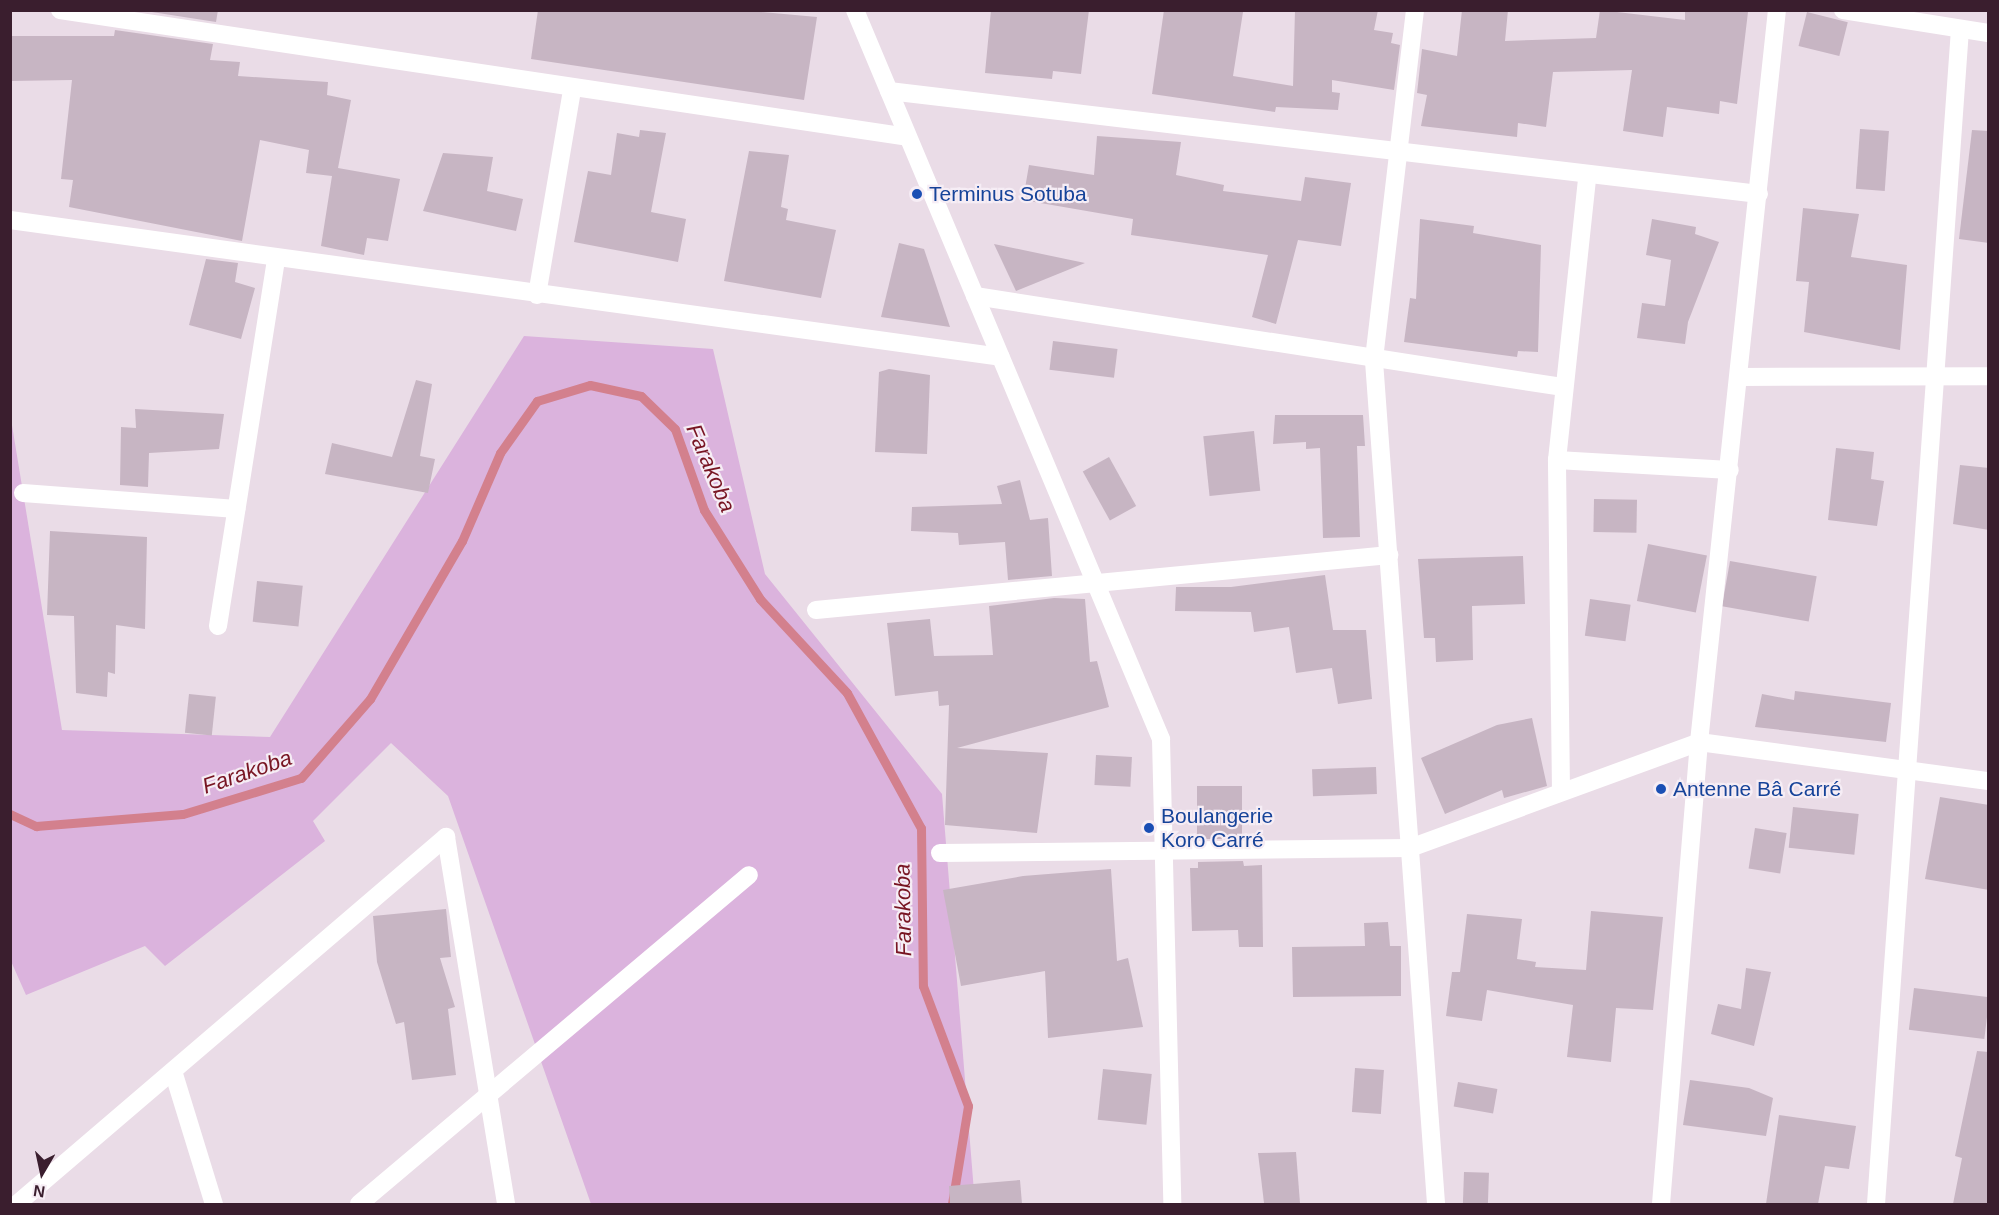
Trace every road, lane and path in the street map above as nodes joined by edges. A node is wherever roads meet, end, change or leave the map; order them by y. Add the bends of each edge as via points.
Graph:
1 (60, 10) edge
2 (855, 10) edge
3 (1415, 10) edge
4 (1777, 10) edge
5 (1843, 10) edge
6 (1960, 29) junction
7 (1989, 33) edge
8 (572, 90) junction
9 (889, 91) junction
10 (908, 137) junction
11 (1399, 154) junction
12 (1587, 178) junction
13 (1758, 194) junction
14 (10, 220) edge
15 (276, 258) junction
16 (537, 295) junction
17 (975, 296) junction
18 (1001, 357) junction
19 (1374, 360) junction
20 (1934, 376) junction
21 (1989, 376) edge
22 (1741, 378) junction
23 (1562, 387) junction
24 (1557, 460) junction
25 (1730, 470) junction
26 (23, 493) dead end
27 (236, 509) junction
28 (1389, 555) junction
29 (1095, 583) junction
30 (816, 610) dead end
31 (218, 626) dead end
32 (1699, 742) junction
33 (1904, 770) junction
34 (1989, 781) edge
35 (1561, 792) junction
36 (1410, 848) junction
37 (1164, 851) junction
38 (940, 853) dead end
39 (749, 875) dead end
40 (173, 1071) junction
41 (491, 1096) junction
42 (17, 1204) edge
43 (214, 1204) edge
44 (359, 1204) edge
45 (506, 1204) edge
46 (1172, 1204) edge
47 (1436, 1204) edge
48 (1661, 1204) edge
49 (1876, 1204) edge

1 - 8 street
2 - 9 street
3 - 11 street
4 - 13 street
5 - 6 street
6 - 7 street
6 - 20 street
8 - 10 street
8 - 16 street
9 - 10 street
9 - 11 street
10 - 17 street
11 - 12 street
11 - 19 street
12 - 13 street
12 - 23 street
13 - 22 street
14 - 15 street
15 - 16 street
15 - 27 street
16 - 18 street
17 - 18 street
17 - 19 street
18 - 29 street
19 - 23 street
19 - 28 street
20 - 21 street
20 - 22 street
20 - 33 street
22 - 25 street
23 - 24 street
24 - 25 street
24 - 35 street
25 - 32 street
26 - 27 street
27 - 31 street
28 - 29 street
28 - 36 street
29 - 30 street
29 - 37 street via 1161,739
32 - 33 street
32 - 35 street
32 - 48 street
33 - 34 street
33 - 49 street
35 - 36 street
36 - 37 street
36 - 47 street
37 - 38 street
37 - 46 street
39 - 41 street
40 - 41 street via 446,837
40 - 42 street
40 - 43 street
41 - 44 street
41 - 45 street

